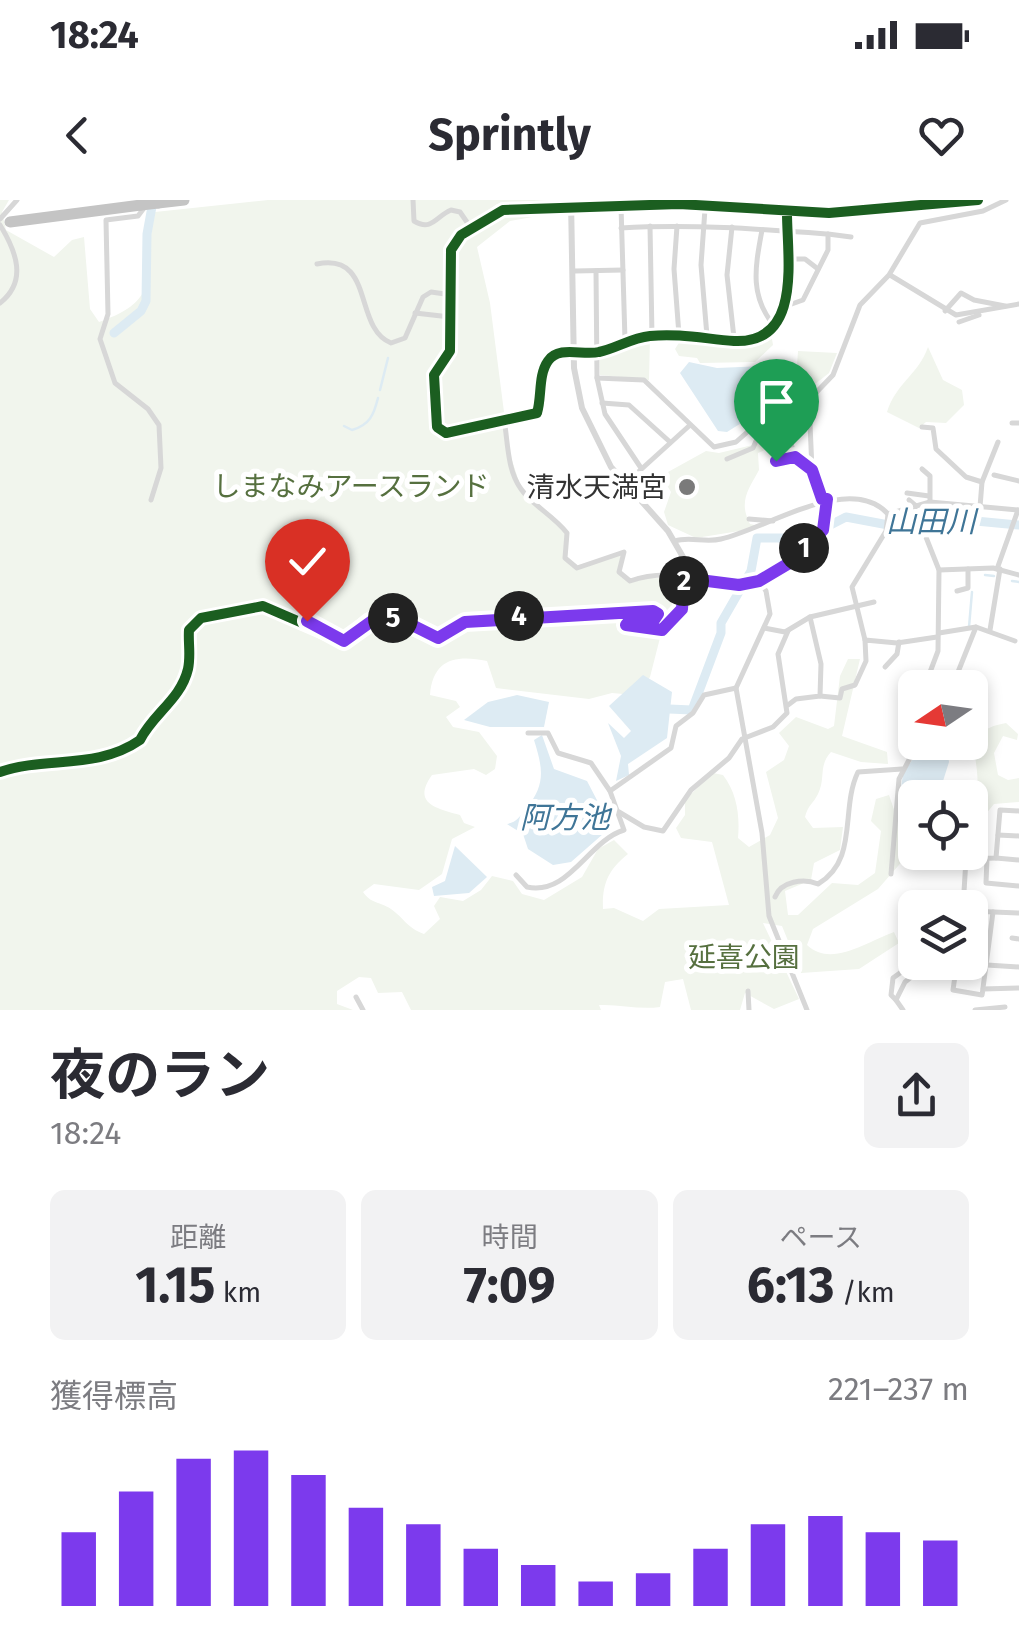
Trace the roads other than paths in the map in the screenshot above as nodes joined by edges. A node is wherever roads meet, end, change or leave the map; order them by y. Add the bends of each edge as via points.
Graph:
1 (18, 200) edge
2 (184, 200) edge
3 (413, 200) edge
4 (978, 200) edge
5 (1006, 200) edge
6 (148, 203) edge
7 (571, 203) edge
8 (621, 206) junction
9 (706, 206) junction
10 (786, 212) junction
11 (3, 222) edge
12 (650, 226) junction
13 (677, 226) junction
14 (705, 227) junction
15 (732, 227) junction
16 (471, 228) junction
17 (622, 228) junction
18 (762, 230) junction
19 (787, 231) junction
20 (828, 234) junction
21 (851, 236) dead end
22 (786, 259) junction
23 (317, 264) dead end
24 (818, 269) junction
25 (624, 270) junction
26 (576, 271) junction
27 (596, 271) junction
28 (889, 275) junction
29 (451, 291) junction
30 (0, 303) edge
31 (1019, 304) edge
32 (786, 306) junction
33 (1008, 307) junction
34 (945, 312) junction
35 (416, 313) junction
36 (982, 314) junction
37 (450, 317) junction
38 (958, 322) dead end
39 (776, 328) junction
40 (680, 335) junction
41 (652, 336) junction
42 (707, 336) junction
43 (625, 340) junction
44 (735, 341) junction
45 (574, 352) junction
46 (598, 352) junction
47 (597, 378) junction
48 (602, 404) junction
49 (528, 416) joint
50 (766, 418) junction
51 (504, 419) junction
52 (690, 426) junction
53 (922, 427) dead end
54 (670, 442) junction
55 (998, 442) dead end
56 (795, 457) junction
57 (727, 458) dead end
58 (776, 461) dead end
59 (640, 468) junction
60 (922, 469) dead end
61 (812, 470) junction
62 (994, 475) dead end
63 (1019, 481) edge
64 (982, 482) junction
65 (625, 484) junction
66 (824, 499) junction
67 (930, 499) junction
68 (151, 500) dead end
69 (915, 507) junction
70 (980, 507) junction
71 (1018, 509) edge
72 (888, 514) junction
73 (749, 518) dead end
74 (776, 522) junction
75 (1016, 528) edge
76 (675, 541) junction
77 (968, 569) junction
78 (998, 569) junction
79 (939, 570) junction
80 (1019, 575) edge
81 (694, 576) junction
82 (684, 578) junction
83 (759, 581) junction
84 (957, 591) dead end
85 (874, 602) dead end
86 (856, 606) junction
87 (810, 618) junction
88 (764, 628) junction
89 (976, 628) junction
90 (788, 630) junction
91 (990, 631) junction
92 (938, 635) junction
93 (865, 640) junction
94 (1016, 641) dead end
95 (899, 642) junction
96 (938, 646) junction
97 (932, 656) dead end
98 (885, 668) dead end
99 (930, 670) edge
100 (959, 670) edge
101 (736, 688) junction
102 (820, 696) junction
103 (788, 705) junction
104 (528, 732) dead end
105 (745, 738) junction
106 (908, 760) edge
107 (902, 768) junction
108 (0, 772) edge
109 (610, 790) junction
110 (617, 811) junction
111 (1019, 812) edge
112 (998, 835) junction
113 (1019, 836) edge
114 (988, 858) edge
115 (996, 858) junction
116 (1019, 860) edge
117 (987, 870) edge
118 (891, 874) dead end
119 (516, 875) dead end
120 (1019, 886) edge
121 (775, 897) dead end
122 (988, 912) edge
123 (993, 912) junction
124 (1019, 914) edge
125 (988, 951) edge
126 (988, 967) edge
127 (1019, 967) edge
128 (898, 974) edge
129 (908, 980) edge
130 (955, 980) edge
131 (984, 980) edge
132 (1019, 988) edge
133 (748, 991) dead end
134 (983, 992) junction
135 (356, 997) dead end
136 (896, 1000) junction
137 (1005, 1007) dead end
138 (364, 1010) edge
139 (748, 1010) edge
140 (807, 1010) edge
141 (903, 1010) edge
142 (974, 1010) edge
143 (984, 1010) edge

1 - 11 street
2 - 6 highway
3 - 16 street via 414,221 421,225 451,210
4 - 10 street
5 - 28 street via 920,223
6 - 11 highway
6 - 68 street via 142,214 106,220 108,314 100,339 115,383 148,408 159,426 161,468
7 - 8 street
7 - 16 street via 515,206
7 - 26 street
8 - 9 street
8 - 17 street
9 - 10 street
9 - 14 street
10 - 19 street
11 - 30 street via 18,270 13,291
12 - 13 street
12 - 17 street
12 - 41 street
13 - 14 street
13 - 40 street
14 - 15 street
14 - 42 street
15 - 18 street
15 - 44 street via 728,275
16 - 29 street via 451,250
17 - 25 street
18 - 19 street
18 - 39 street via 757,297
19 - 20 street
19 - 22 street
20 - 21 street
20 - 24 street
22 - 24 street via 805,259
22 - 32 street
23 - 35 street via 336,262 351,271 375,332 386,342 402,342
24 - 32 street via 803,300
25 - 27 street
25 - 43 street
26 - 27 street
26 - 45 street
27 - 46 street
28 - 34 street
28 - 61 street via 860,305 833,375 809,400
29 - 35 street via 422,297
29 - 37 street
31 - 33 street
32 - 39 street
33 - 34 street via 961,292
33 - 36 street
34 - 36 street
35 - 37 street
36 - 38 street
37 - 51 street via 450,352 434,375 437,427 446,434
39 - 44 street
40 - 41 street
40 - 42 street
41 - 43 street
42 - 44 street
43 - 46 street
45 - 46 street
45 - 49 street via 550,358 537,413
45 - 65 street via 582,408
46 - 47 street
47 - 48 street
47 - 52 street via 644,380
48 - 54 street via 629,406
48 - 59 street
49 - 51 street
50 - 52 street via 723,447 705,442
50 - 56 street via 786,425
50 - 57 street via 753,448
51 - 82 street via 517,481 568,532 564,554 572,567 624,552 622,578
52 - 54 street
53 - 64 street via 934,428 936,450
54 - 59 street
55 - 64 street
56 - 58 street
56 - 61 street
59 - 65 street
60 - 67 street via 930,476
61 - 66 street
62 - 63 street
64 - 70 street
65 - 76 street
66 - 72 street via 876,503
66 - 74 street
66 - 83 street via 823,530 791,562
67 - 69 street
67 - 69 street via 908,496
67 - 70 street
69 - 72 street
69 - 79 street
70 - 71 street
71 - 75 street
72 - 86 street via 886,531 854,580
73 - 74 street
74 - 76 street via 716,541
75 - 78 street
76 - 81 street
77 - 78 street
77 - 79 street
77 - 84 street via 968,588
78 - 80 street
78 - 91 street
79 - 92 street
81 - 82 street
81 - 83 street via 739,585
82 - 108 street via 682,609 662,630 626,625 654,620 653,611 465,622 438,638 402,620 376,618 344,641 263,606 201,618 190,630 188,670 179,691 140,740 86,761
83 - 88 street via 770,602
85 - 86 street
86 - 87 street
86 - 93 street
87 - 90 street
87 - 102 street via 821,664
88 - 90 street
88 - 101 street
89 - 91 street
89 - 92 street
89 - 100 street
90 - 103 street via 778,654
91 - 94 street
92 - 95 street
92 - 96 street
93 - 95 street
93 - 102 street via 866,661 855,685 842,689 840,698
95 - 98 street
96 - 97 street
96 - 99 street
101 - 105 street
101 - 109 street via 704,695 676,726 671,748
102 - 103 street
103 - 105 street via 773,727
104 - 109 street via 548,732 558,753 591,764
105 - 110 street via 691,790 664,831 644,828
105 - 140 street via 769,916
106 - 107 street
107 - 118 street
107 - 121 street via 858,772 839,865 818,884 800,880
109 - 110 street
110 - 119 street via 626,827 594,846 567,875 536,889
111 - 112 street via 1000,810
112 - 113 street
112 - 115 street
114 - 115 street
115 - 116 street
117 - 120 street via 986,884
122 - 123 street
123 - 124 street
123 - 125 street
126 - 127 street
128 - 136 street via 890,986
129 - 136 street
130 - 134 street via 953,990
131 - 134 street
132 - 134 street
133 - 139 street
134 - 143 street
135 - 138 street
136 - 141 street
137 - 143 street
142 - 143 street

